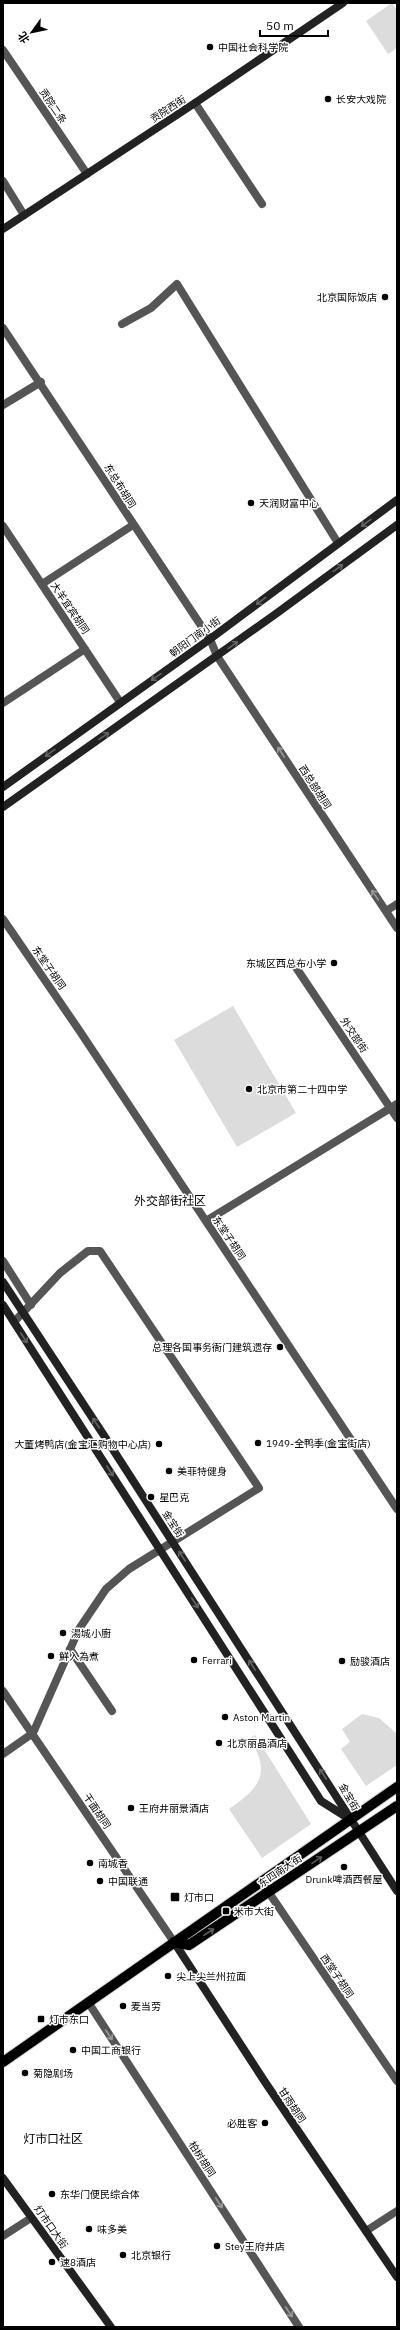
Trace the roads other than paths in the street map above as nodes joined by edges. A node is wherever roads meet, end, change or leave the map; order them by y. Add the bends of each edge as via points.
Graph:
1 (343, 3) edge
2 (3, 50) edge
3 (195, 103) junction
4 (87, 174) junction
5 (3, 181) edge
6 (262, 204) dead end
7 (24, 214) junction
8 (3, 229) edge
9 (122, 324) dead end
10 (3, 328) edge
11 (41, 382) junction
12 (3, 405) edge
13 (397, 500) edge
14 (133, 525) junction
15 (397, 525) edge
16 (3, 526) edge
17 (338, 543) junction
18 (42, 584) junction
19 (210, 639) junction
20 (86, 649) junction
21 (217, 656) junction
22 (120, 702) junction
23 (3, 703) edge
24 (3, 787) edge
25 (3, 807) edge
26 (397, 904) edge
27 (386, 911) junction
28 (3, 919) edge
29 (397, 928) edge
30 (293, 963) dead end
31 (394, 1107) edge
32 (397, 1118) edge
33 (206, 1221) junction
34 (3, 1261) edge
35 (3, 1282) edge
36 (3, 1305) edge
37 (31, 1305) junction
38 (23, 1313) junction
39 (14, 1322) junction
40 (397, 1509) edge
41 (173, 1542) junction
42 (160, 1549) junction
43 (70, 1649) junction
44 (3, 1691) edge
45 (112, 1711) dead end
46 (33, 1733) junction
47 (3, 1754) edge
48 (397, 1787) edge
49 (397, 1806) edge
50 (350, 1820) junction
51 (358, 1832) junction
52 (261, 1881) junction
53 (397, 1891) edge
54 (269, 1893) junction
55 (174, 1942) junction
56 (88, 2002) junction
57 (4, 2060) edge
58 (397, 2082) edge
59 (3, 2178) edge
60 (397, 2211) edge
61 (31, 2218) junction
62 (366, 2231) junction
63 (3, 2236) edge
64 (397, 2277) edge
65 (111, 2327) edge
66 (300, 2327) edge

1 - 3 main road, 贡院西街
2 - 4 street, 贡院二条
3 - 4 main road, 贡院西街
3 - 6 street
4 - 7 main road, 贡院西街
5 - 7 street
7 - 8 main road, 贡院西街
9 - 17 street via 151,308 177,284
10 - 11 street, 东总布胡同
11 - 12 street
11 - 14 street, 东总布胡同
13 -> 17 main road, 朝阳门南小街
14 - 18 street
14 - 19 street, 东总布胡同
21 -> 15 main road
16 - 18 street, 大羊宜宾胡同
17 -> 19 main road, 朝阳门南小街
18 - 20 street, 大羊宜宾胡同
19 - 21 street, 东总布胡同
19 -> 22 main road, 朝阳门南小街
20 - 22 street, 大羊宜宾胡同
20 - 23 street
25 -> 21 main road
27 -> 21 street, 西总部胡同
22 -> 24 main road, 朝阳门南小街
26 - 27 street
27 - 29 street, 西总部胡同
28 - 33 street, 东堂子胡同
30 - 31 street, 外交部街
31 - 32 street, 外交部街
31 - 33 street
33 - 40 street, 东堂子胡同
34 - 37 street
35 - 38 main road, 金宝街
36 - 39 main road, 金宝街
37 - 38 street
37 - 41 street via 66,1269 88,1251 100,1250 259,1488
38 - 39 street
41 -> 38 main road, 金宝街
39 -> 42 main road, 金宝街
41 - 42 street
50 -> 41 main road, 金宝街 via 340,1800
42 - 43 street via 129,1569 106,1589 79,1629
42 -> 50 main road, 金宝街 via 321,1801
43 - 45 street
43 - 46 street
44 - 46 street, 干面胡同
46 - 47 street
46 - 55 street, 干面胡同
48 - 50 main road, 东四南大街
49 - 51 main road, 东四南大街
50 - 51 main road
50 - 52 main road, 东四南大街
51 - 53 main road
54 -> 51 main road, 东四南大街
52 - 54 street, 西堂子胡同
52 - 55 main road, 东四南大街
55 -> 54 main road, 东四南大街 via 189,1945
54 - 58 street, 西堂子胡同
55 - 56 main road, 东四南大街
55 - 62 main road, 甘雨胡同
56 - 57 main road, 东四南大街
56 -> 66 street, 柏树胡同
59 - 61 main road, 灯市口大街
60 - 62 street
61 - 63 street
61 - 65 main road, 灯市口大街
62 - 64 main road, 甘雨胡同

